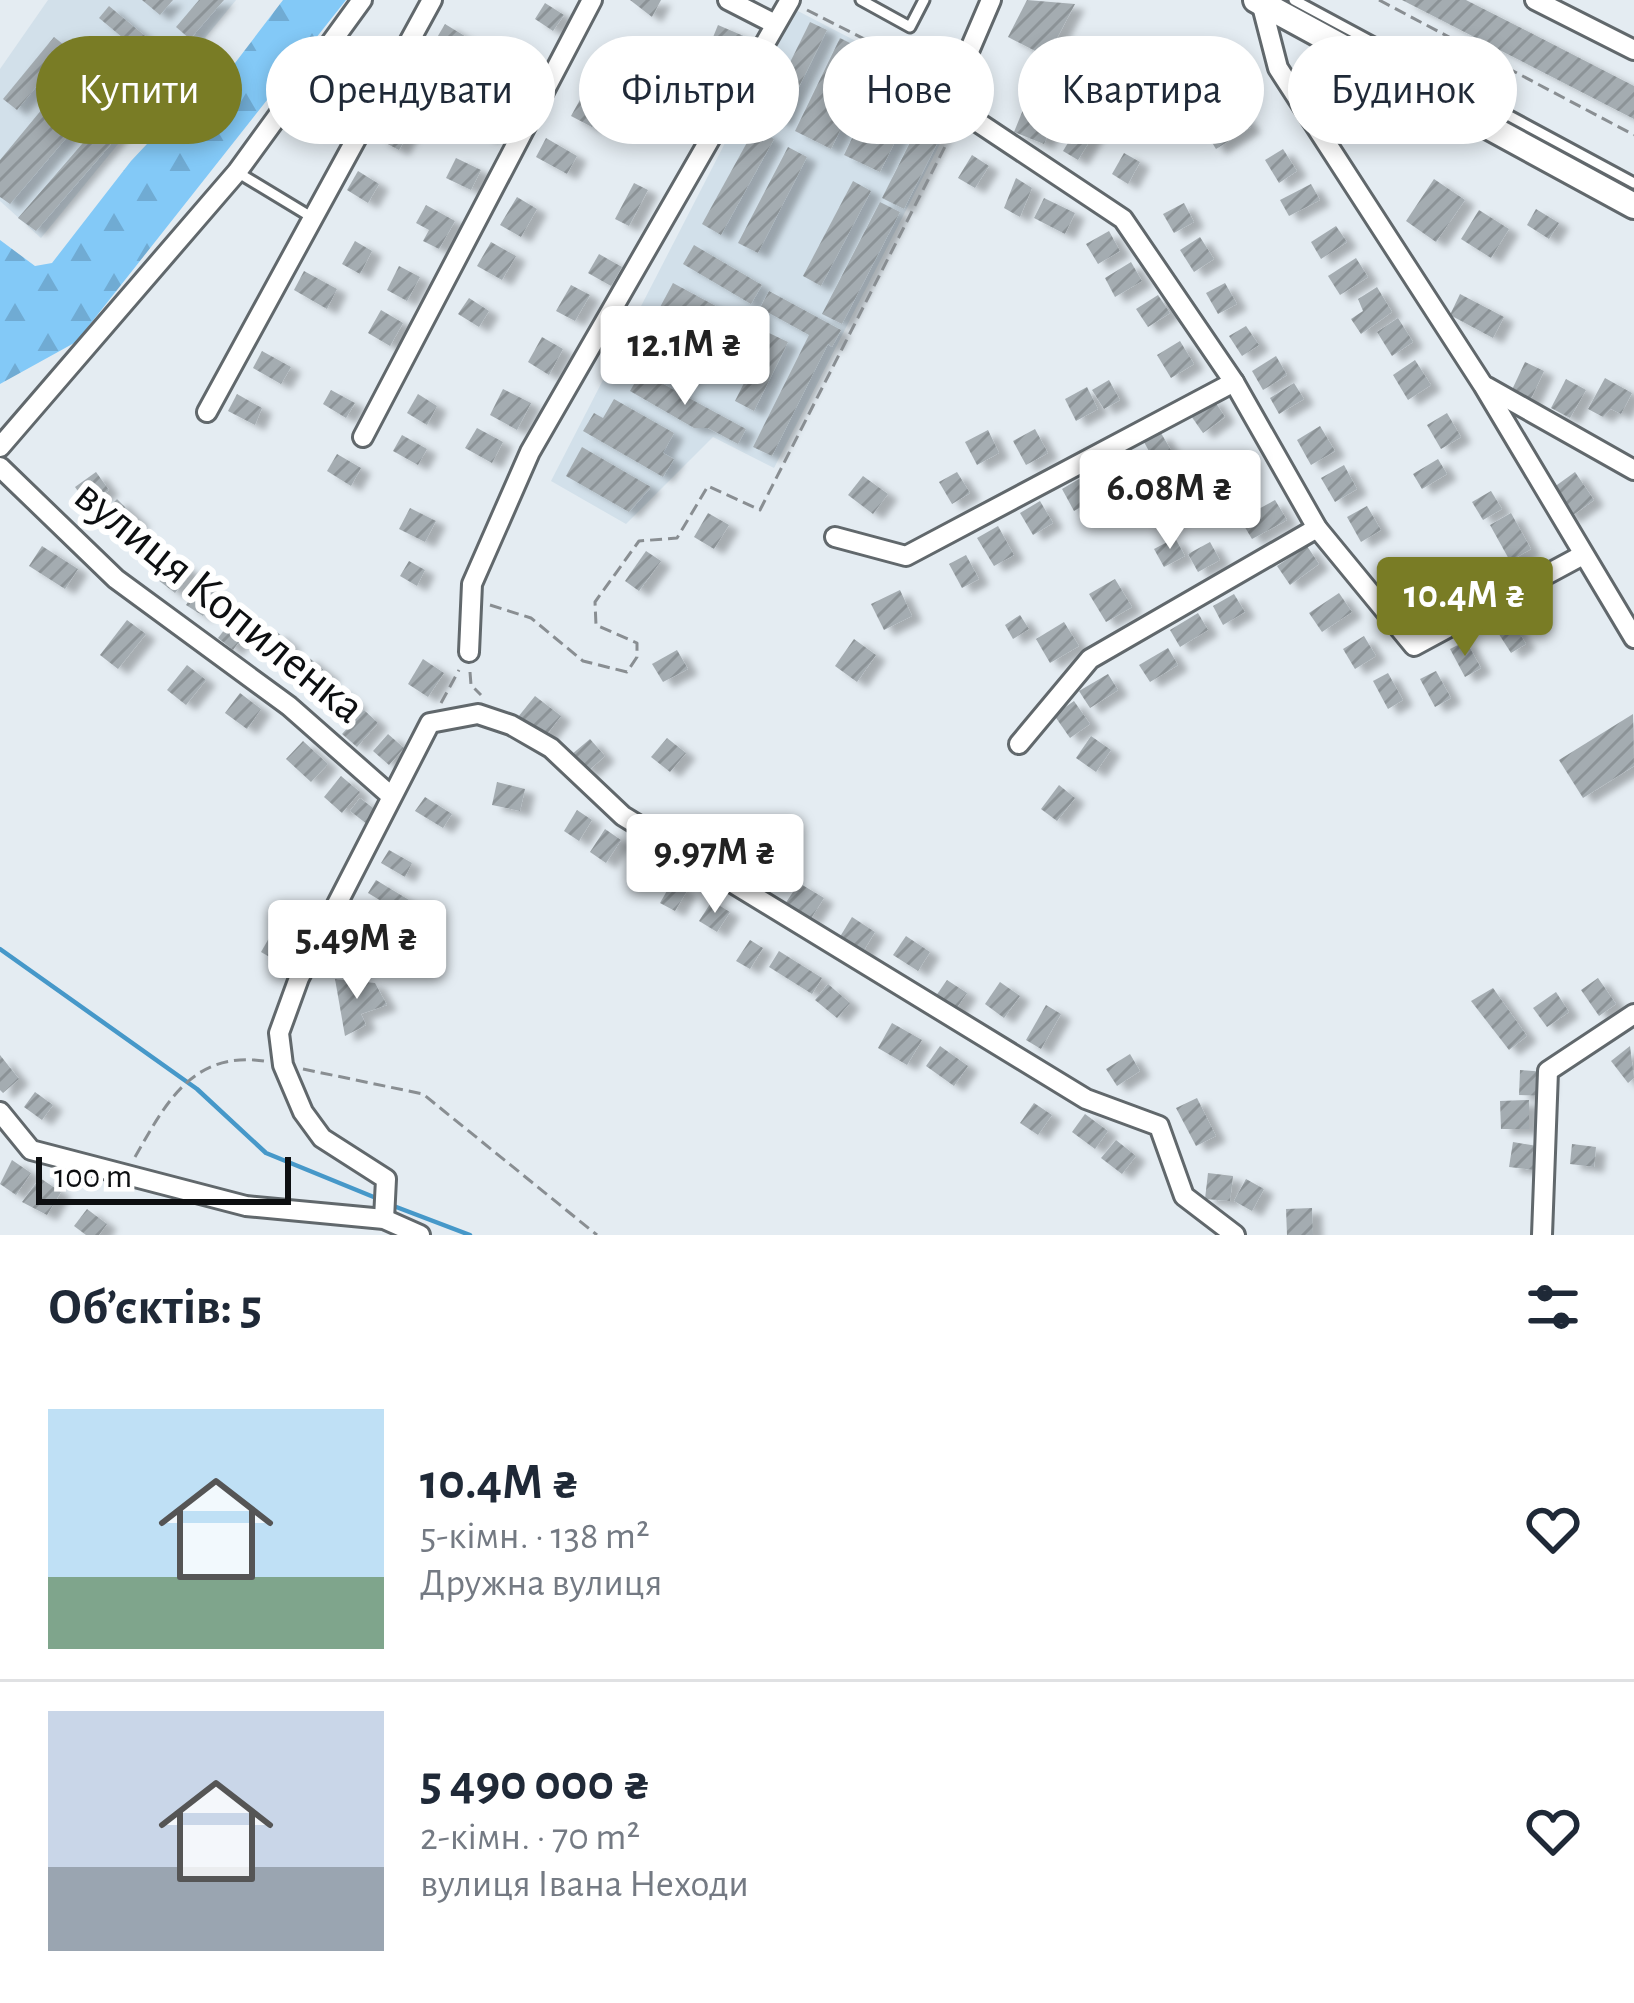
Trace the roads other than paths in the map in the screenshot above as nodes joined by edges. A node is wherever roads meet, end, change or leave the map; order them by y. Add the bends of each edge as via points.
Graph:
1 (362, 0) edge
2 (432, 0) edge
3 (592, 0) edge
4 (728, 0) edge
5 (790, 0) edge
6 (861, 0) edge
7 (924, 0) edge
8 (991, 0) edge
9 (1294, 0) edge
10 (1535, 0) edge
11 (1259, 3) edge
12 (773, 23) junction
13 (335, 36) edge
14 (413, 36) edge
15 (1634, 50) edge
16 (266, 132) edge
17 (354, 144) edge
18 (237, 172) junction
19 (1634, 183) edge
20 (1634, 206) edge
21 (314, 218) junction
22 (1234, 382) junction
23 (1483, 385) junction
24 (207, 412) dead end
25 (363, 437) dead end
26 (0, 447) edge
27 (0, 467) edge
28 (1634, 470) edge
29 (1317, 528) junction
30 (835, 537) dead end
31 (1581, 556) junction
32 (1634, 638) edge
33 (469, 652) road end
34 (1019, 744) dead end
35 (390, 795) junction
36 (1634, 1014) edge
37 (0, 1112) edge
38 (384, 1219) junction
39 (420, 1235) edge
40 (1235, 1235) edge
41 (1542, 1235) edge

1 - 13 street
2 - 14 street
3 - 25 street
4 - 12 street
5 - 12 street
6 - 7 lane via 910,27
8 - 22 street via 967,56 976,121 1123,219
9 - 19 lane
10 - 15 street
11 - 20 street
11 - 23 street via 1278,68
12 - 33 street via 530,452 472,584
16 - 18 street
17 - 21 street
18 - 21 lane
18 - 26 street
21 - 24 street
22 - 29 street
22 - 30 street via 906,556
23 - 28 street
23 - 31 street
27 - 35 street, вулиця Копиленка via 116,578 290,706
29 - 31 street via 1414,646
29 - 34 street via 1090,659
31 - 32 street
35 - 38 street via 279,1033 303,1112 322,1138 386,1179
35 - 40 street, вулиця Копиленка via 430,723 478,714 512,725 551,748 623,816 1086,1100 1160,1126 1184,1196
36 - 41 street via 1548,1071
37 - 38 street via 31,1150 124,1177 246,1206
38 - 39 street

